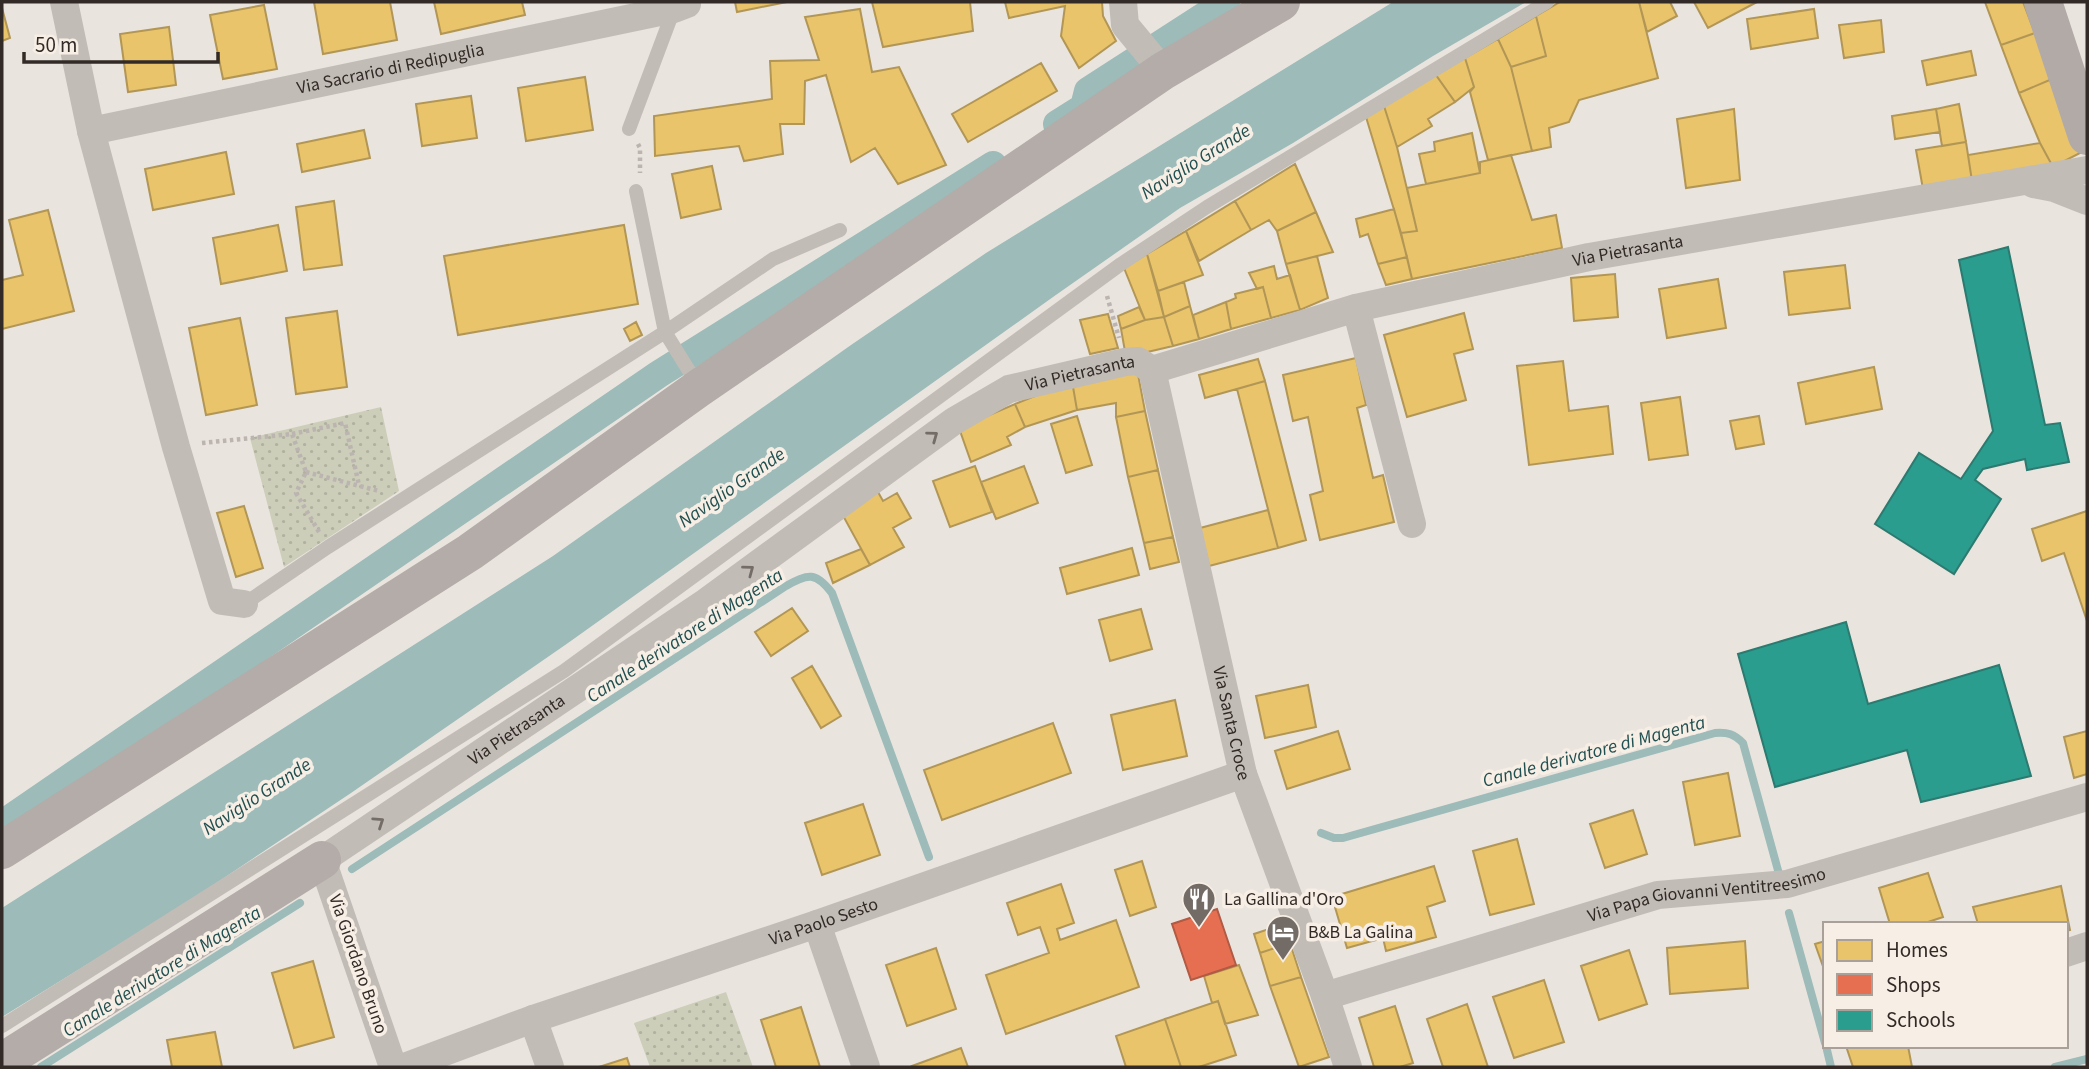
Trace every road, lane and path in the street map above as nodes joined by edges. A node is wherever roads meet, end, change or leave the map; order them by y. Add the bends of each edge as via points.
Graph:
1 (64, 2) edge
2 (1123, 2) edge
3 (1281, 2) edge
4 (1547, 2) edge
5 (2043, 2) edge
6 (680, 5) edge
7 (1153, 59) junction
8 (2078, 91) edge
9 (629, 130) joint
10 (91, 131) junction
11 (2087, 136) edge
12 (2087, 170) edge
13 (2020, 182) junction
14 (636, 191) joint
15 (2087, 201) edge
16 (840, 230) dead end
17 (1104, 289) dead end
18 (1356, 308) junction
19 (666, 332) junction
20 (1125, 362) junction
21 (1152, 370) junction
22 (699, 388) junction
23 (292, 434) junction
24 (176, 447) junction
25 (306, 472) junction
26 (359, 485) junction
27 (405, 499) junction
28 (1412, 524) dead end
29 (328, 547) junction
30 (244, 604) joint
31 (1243, 774) junction
32 (2087, 797) edge
33 (2, 850) edge
34 (322, 860) junction
35 (817, 924) junction
36 (2087, 946) edge
37 (2068, 952) edge
38 (1325, 996) junction
39 (533, 1019) junction
40 (2, 1026) edge
41 (2, 1062) edge
42 (393, 1067) edge
43 (404, 1067) edge
44 (550, 1067) edge
45 (866, 1067) edge
46 (1348, 1067) edge

1 - 10 street
2 - 7 street via 1125,25
3 - 7 street
4 - 40 lane via 1196,214 1004,348 564,671
5 - 8 main road
6 - 9 lane
6 - 10 street, Via Sacrario di Redipuglia
7 - 22 street
8 - 11 main road
9 - 14 path via 640,148
10 - 24 street
12 - 13 street, Via Pietrasanta
13 - 15 street via 2054,188
13 - 18 street, Via Pietrasanta via 1589,257
14 - 19 lane
16 - 19 lane via 773,259
17 - 20 path
18 - 21 street, Via Pietrasanta
18 - 28 street
19 - 22 lane
19 - 27 lane
20 - 21 street, Via Pietrasanta via 1138,361
34 -> 20 street, Via Pietrasanta via 706,602 954,421 1009,389
21 - 31 street, Via Santa Croce
22 - 33 street via 470,552
23 - 24 path
23 - 25 path
23 - 26 path via 345,423
24 - 30 street via 222,601
25 - 26 path
25 - 29 path via 296,494
26 - 27 path
27 - 29 lane
29 - 30 lane
31 - 35 street, Via Paolo Sesto
31 - 38 street, Via Santa Croce
32 - 38 street, Via Papa Giovanni Ventitreesimo via 1787,884 1658,895
34 - 41 street
34 - 42 street, Via Giordano Bruno
35 - 39 street, Via Paolo Sesto
35 - 45 street
36 - 37 street
38 - 46 street, Via Santa Croce
39 - 43 street, Via Paolo Sesto
39 - 44 street

